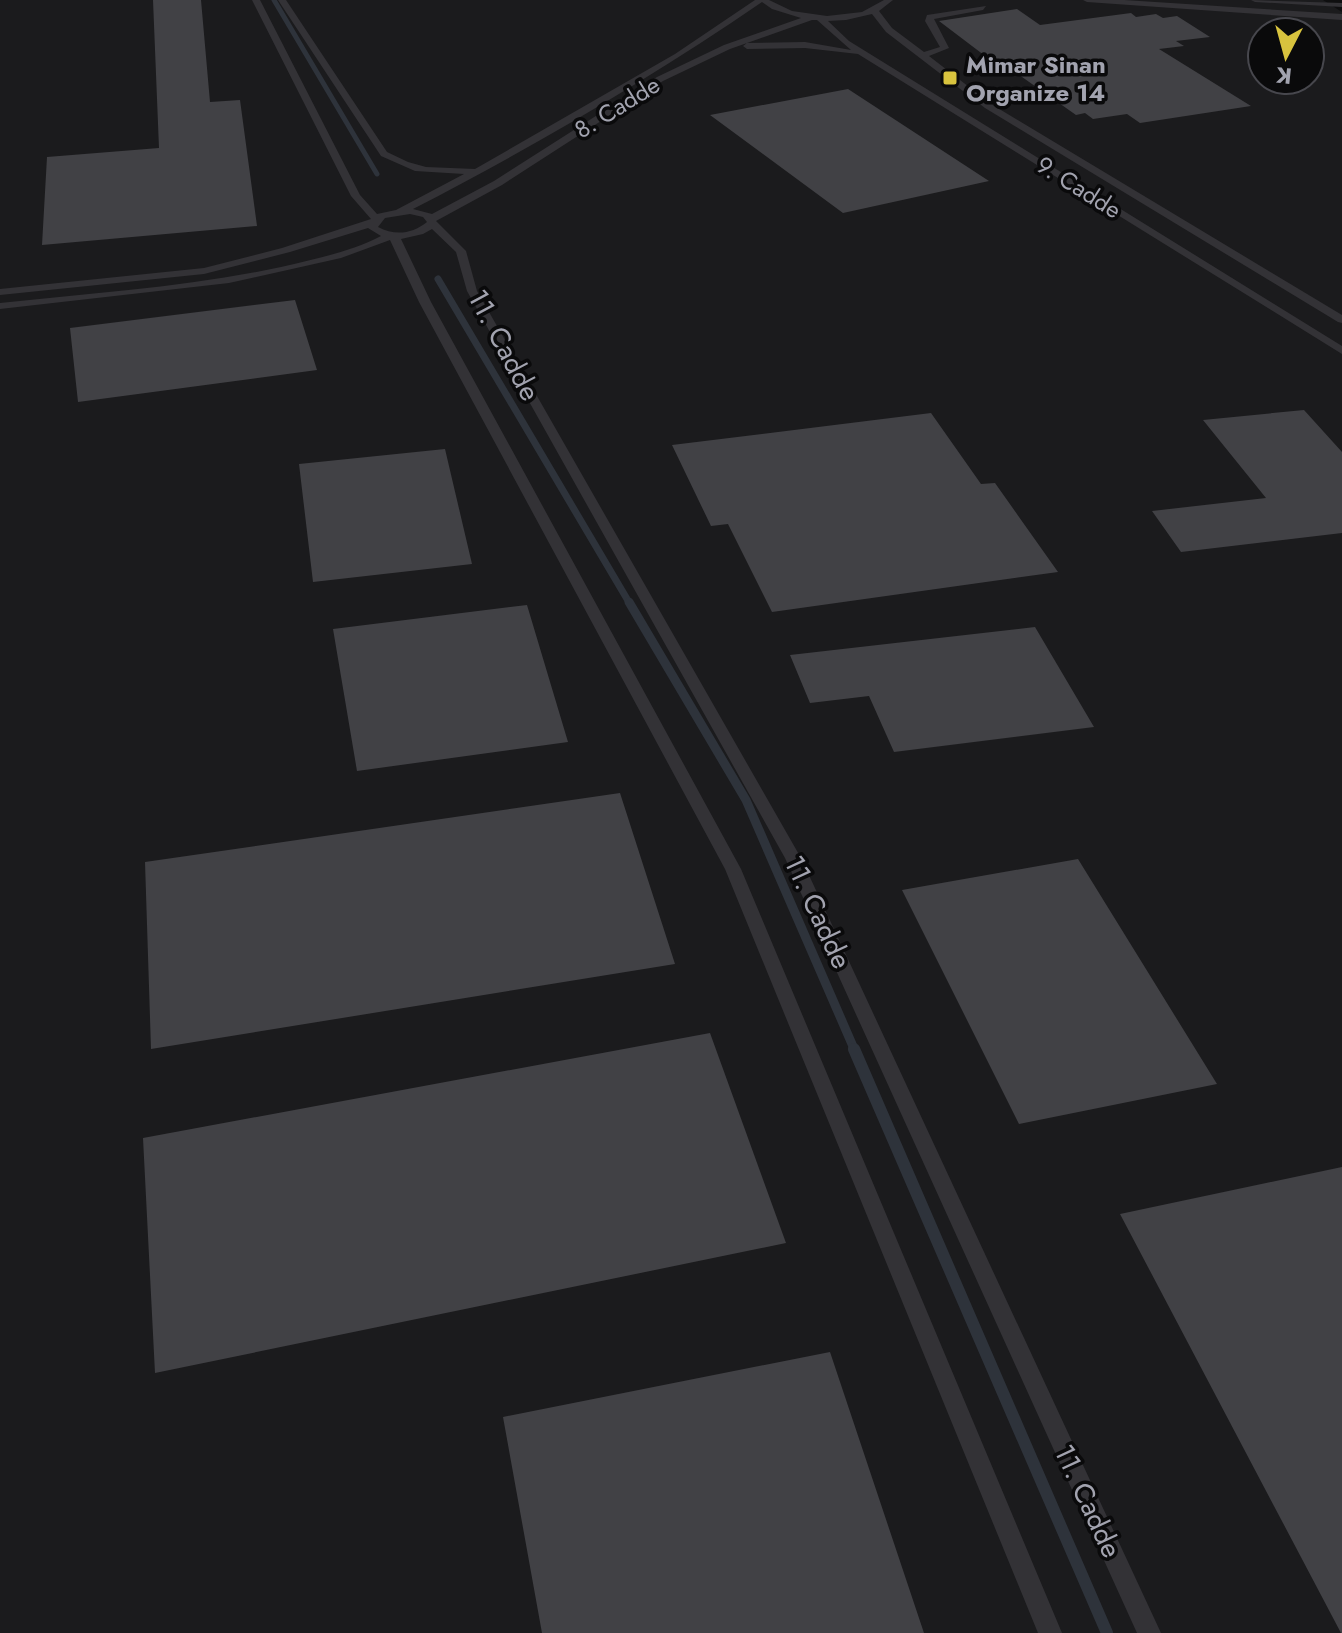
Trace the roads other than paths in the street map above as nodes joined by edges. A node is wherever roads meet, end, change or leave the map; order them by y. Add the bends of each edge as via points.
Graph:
1 (256, 0) edge
2 (282, 0) edge
3 (762, 0) edge
4 (890, 0) edge
5 (1087, 0) edge
6 (1255, 0) edge
7 (1342, 5) edge
8 (983, 8) dead end
9 (874, 11) junction
10 (816, 17) junction
11 (1342, 17) edge
12 (722, 49) junction
13 (864, 55) junction
14 (921, 56) junction
15 (478, 171) junction
16 (400, 211) junction
17 (374, 221) junction
18 (431, 221) junction
19 (392, 235) junction
20 (0, 292) edge
21 (0, 306) edge
22 (1342, 320) edge
23 (1342, 351) edge
24 (1050, 1633) edge
25 (1149, 1633) edge

1 - 17 lane via 356,196
2 - 15 lane via 384,154 417,168
3 - 10 lane via 782,11
3 - 15 lane, 8. Cadde via 678,56
4 - 9 lane
5 - 11 lane
6 - 7 lane
8 - 14 lane via 930,17 945,48
9 - 10 lane
9 - 14 lane, 9. Cadde
10 - 12 lane, 8. Cadde
10 - 13 lane, 9. Cadde
12 - 13 lane via 788,44
12 - 18 lane, 8. Cadde via 660,79
13 - 23 lane, 9. Cadde
14 - 22 lane, 9. Cadde via 988,106
15 - 16 lane, 8. Cadde
16 - 17 lane, 8. Cadde
16 - 18 lane
17 - 19 lane via 377,231
17 - 20 lane via 204,271
18 - 19 lane, 8. Cadde via 415,234
18 - 25 lane, 11. Cadde via 461,251 472,291 793,858
19 - 21 lane via 372,246 270,272 188,287
19 - 24 lane, 11. Cadde via 733,869

